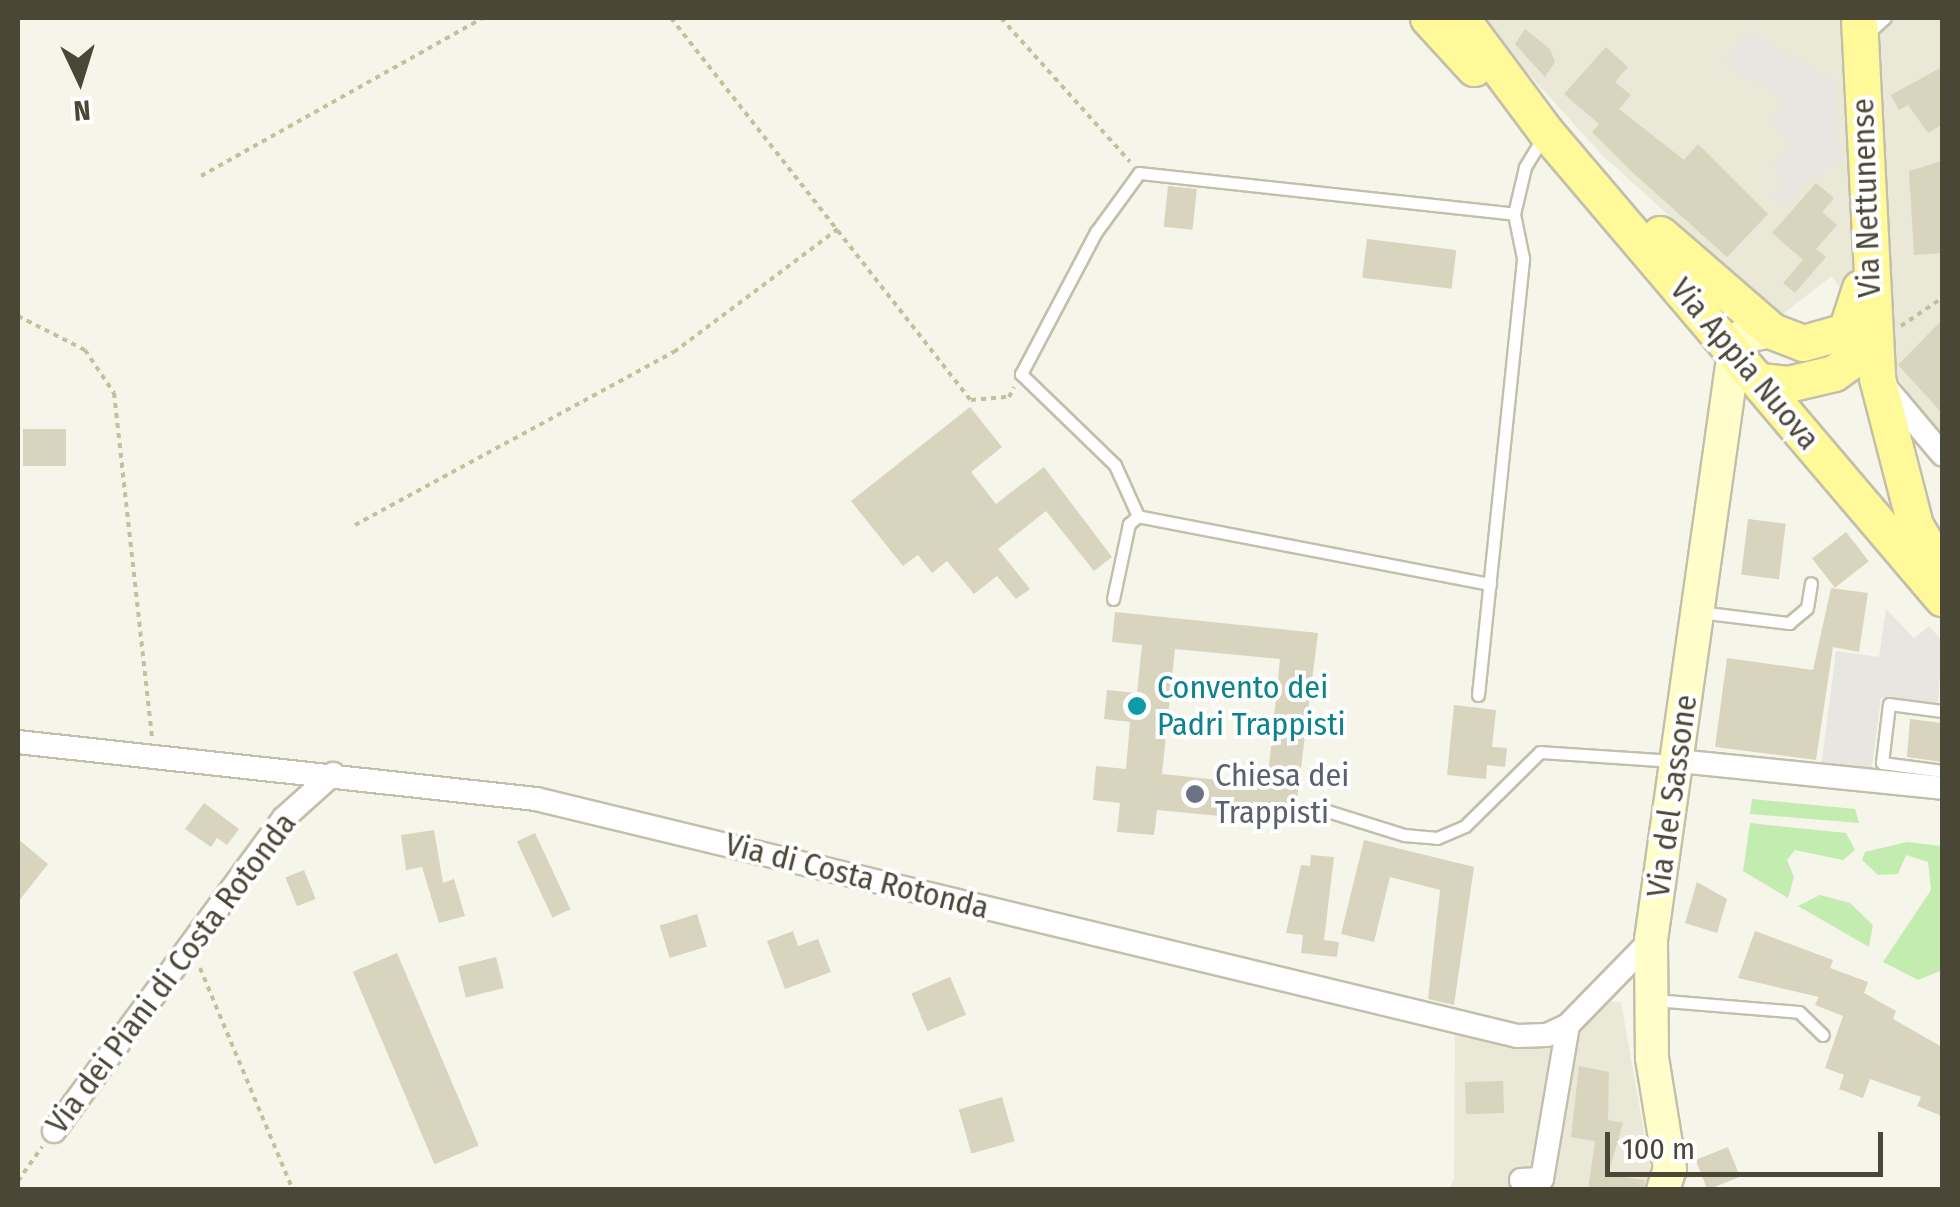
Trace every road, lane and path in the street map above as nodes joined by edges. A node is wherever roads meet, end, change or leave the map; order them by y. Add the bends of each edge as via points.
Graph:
1 (483, 18) edge
2 (671, 18) edge
3 (1001, 18) edge
4 (1428, 18) edge
5 (1461, 18) edge
6 (1480, 18) edge
7 (1868, 25) edge
8 (1494, 60) junction
9 (1546, 132) junction
10 (1577, 168) junction
11 (1140, 173) junction
12 (201, 176) dead end
13 (1514, 214) junction
14 (838, 229) junction
15 (1870, 248) junction
16 (1942, 298) edge
17 (18, 316) edge
18 (1772, 331) junction
19 (1874, 349) junction
20 (1734, 352) junction
21 (1022, 374) junction
22 (1760, 380) junction
23 (1731, 402) junction
24 (1942, 454) edge
25 (1138, 516) junction
26 (355, 525) dead end
27 (1882, 527) junction
28 (1942, 570) edge
29 (1811, 583) dead end
30 (1490, 584) junction
31 (1942, 598) edge
32 (1113, 599) dead end
33 (1699, 612) junction
34 (1478, 696) dead end
35 (1942, 711) edge
36 (18, 742) edge
37 (154, 756) junction
38 (1678, 762) junction
39 (1942, 771) edge
40 (332, 774) junction
41 (1942, 788) edge
42 (1324, 810) dead end
43 (1650, 940) junction
44 (190, 946) junction
45 (1650, 1000) junction
46 (1568, 1025) junction
47 (1823, 1036) dead end
48 (54, 1131) joint
49 (1521, 1180) dead end
50 (18, 1181) edge
51 (1672, 1183) edge
52 (293, 1190) edge

1 - 12 path
2 - 14 path
3 - 11 path
4 - 9 main road, Via Appia Nuova
5 - 8 main road, Via Appia Nuova
6 - 8 street
7 - 15 main road, Via Nettunense
8 - 9 main road, Via Appia Nuova
9 - 10 main road, Via Appia Nuova
9 - 13 lane via 1525,167
10 - 18 main road
10 - 20 main road, Via Appia Nuova
11 - 13 lane
11 - 21 lane via 1096,232
13 - 30 lane via 1523,258
14 - 21 path via 971,400 1009,397
14 - 26 path via 674,352
15 - 18 main road via 1846,331 1803,343
15 - 19 main road, Via Nettunense
16 - 19 path
17 - 37 path via 85,350 114,393
18 - 20 main road via 1742,337
19 - 22 main road via 1834,373 1788,384
19 - 24 street
19 - 27 main road via 1872,442
19 - 28 main road via 1915,526
20 - 22 main road, Via Appia Nuova
20 - 23 main road, Via del Sassone
21 - 25 lane via 1115,466
22 - 23 main road
22 - 27 main road, Via Appia Nuova
23 - 33 main road, Via del Sassone
25 - 30 lane
25 - 32 lane via 1129,524
27 - 31 main road, Via Appia Nuova
29 - 33 lane via 1807,608 1790,622
30 - 34 lane
33 - 38 main road, Via del Sassone
35 - 39 lane via 1889,704 1882,763
36 - 37 street, Via di Costa Rotonda
37 - 40 street, Via di Costa Rotonda
38 - 41 street
38 - 42 lane via 1540,752 1465,826 1437,838 1404,835
38 - 43 main road, Via del Sassone
40 - 44 street, Via dei Piani di Costa Rotonda via 291,810
40 - 46 street, Via di Costa Rotonda via 563,804 1507,1034 1538,1036
43 - 45 main road, Via del Sassone
43 - 46 street
44 - 48 street, Via dei Piani di Costa Rotonda
44 - 52 path
45 - 47 lane via 1799,1012
45 - 51 main road, Via del Sassone
46 - 49 street via 1542,1179
48 - 50 path, Via dei Piani di Costa Rotonda

